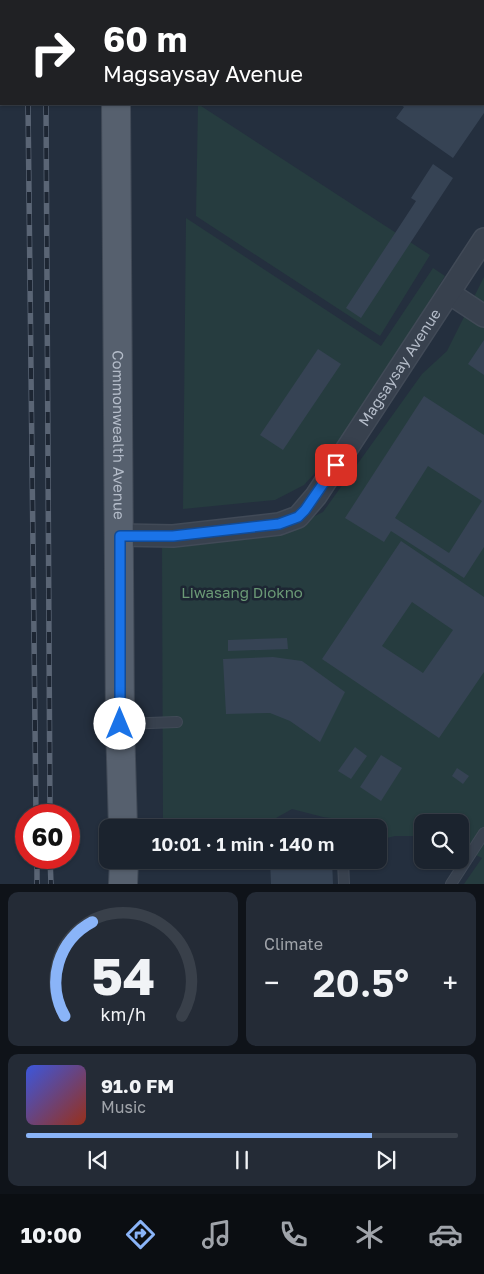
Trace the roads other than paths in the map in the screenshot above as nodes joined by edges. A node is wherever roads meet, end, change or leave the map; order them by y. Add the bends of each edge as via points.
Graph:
1 (116, 105) edge
2 (484, 239) edge
3 (449, 293) junction
4 (484, 316) edge
5 (120, 536) junction
6 (177, 722) dead end
7 (120, 724) junction
8 (123, 819) edge
9 (484, 833) edge
10 (124, 869) edge
11 (343, 869) edge
12 (123, 884) edge
13 (344, 884) edge
14 (451, 884) edge

1 - 5 main road, Commonwealth Avenue
2 - 3 street, Magsaysay Avenue
3 - 4 street
3 - 5 street, Magsaysay Avenue via 316,496 298,517 279,524 196,534
5 - 7 main road, Commonwealth Avenue
6 - 7 lane
7 - 8 main road, Commonwealth Avenue
9 - 14 lane
10 - 12 main road
11 - 13 lane

